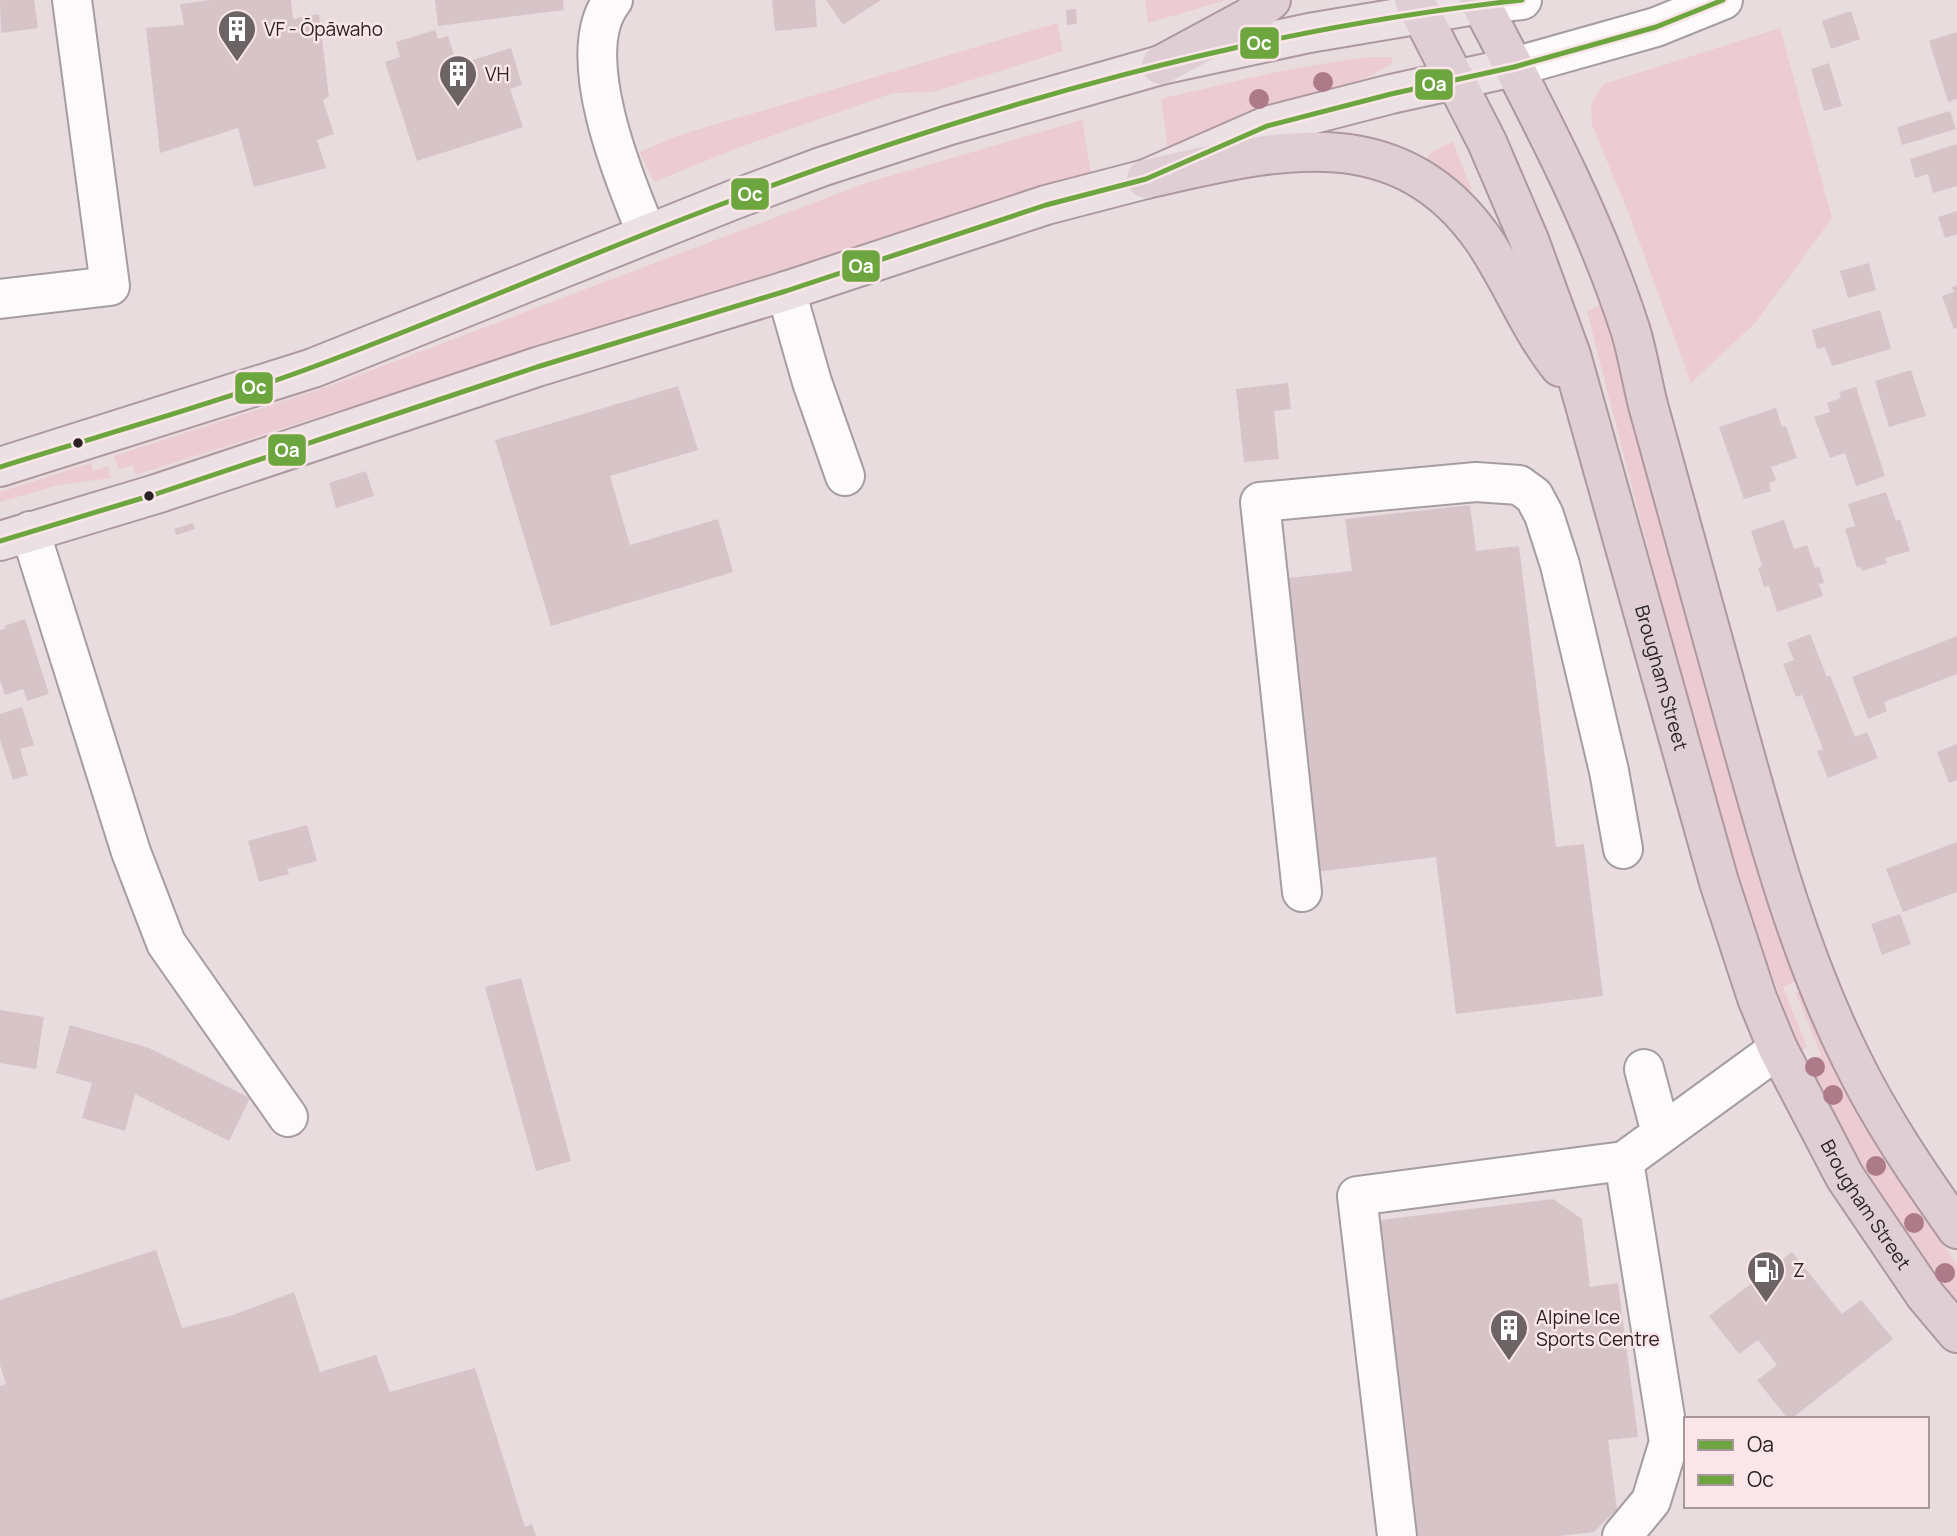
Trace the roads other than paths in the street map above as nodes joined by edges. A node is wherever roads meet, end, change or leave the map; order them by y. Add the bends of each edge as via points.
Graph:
1 (72, 0) edge
2 (613, 0) edge
3 (1271, 0) edge
4 (1522, 0) edge
5 (1723, 0) edge
6 (1480, 2) edge
7 (1418, 7) edge
8 (1161, 65) junction
9 (1514, 67) junction
10 (1456, 81) junction
11 (1146, 179) junction
12 (647, 234) junction
13 (786, 290) junction
14 (0, 299) edge
15 (1586, 398) junction
16 (0, 467) edge
17 (845, 476) dead end
18 (15, 536) edge
19 (1623, 849) dead end
20 (1302, 892) dead end
21 (1778, 1049) junction
22 (1644, 1069) dead end
23 (288, 1117) dead end
24 (1661, 1133) junction
25 (1624, 1161) junction
26 (1957, 1229) edge
27 (1957, 1333) edge
28 (1397, 1536) edge
29 (1622, 1536) edge

1 - 14 street via 110,286
2 - 12 street via 599,31 602,99 621,171
3 - 8 highway via 1248,19
4 - 6 street
5 - 9 street via 1656,27
6 - 7 main road
6 - 9 highway
7 - 8 main road
7 - 10 highway, Brougham Street
8 - 12 main road via 821,167
9 - 10 main road
9 - 26 highway via 1595,237 1632,334 1770,844 1816,978 1882,1116
10 - 11 main road via 1267,126
10 - 15 highway, Brougham Street via 1529,240
11 - 13 main road via 1046,205
11 - 15 highway via 1281,152 1361,155 1399,167 1435,188 1462,213 1483,239 1543,345
12 - 16 main road via 313,368
13 - 17 street
13 - 18 main road
15 - 21 highway, Brougham Street via 1719,882
18 - 23 street via 166,943
19 - 20 street via 1566,589 1544,514 1534,496 1519,485 1476,482 1260,502
21 - 24 street
21 - 27 highway, Brougham Street via 1845,1177 1925,1295
22 - 24 street
24 - 25 street
25 - 28 street via 1357,1196
25 - 29 street via 1669,1442 1651,1501

